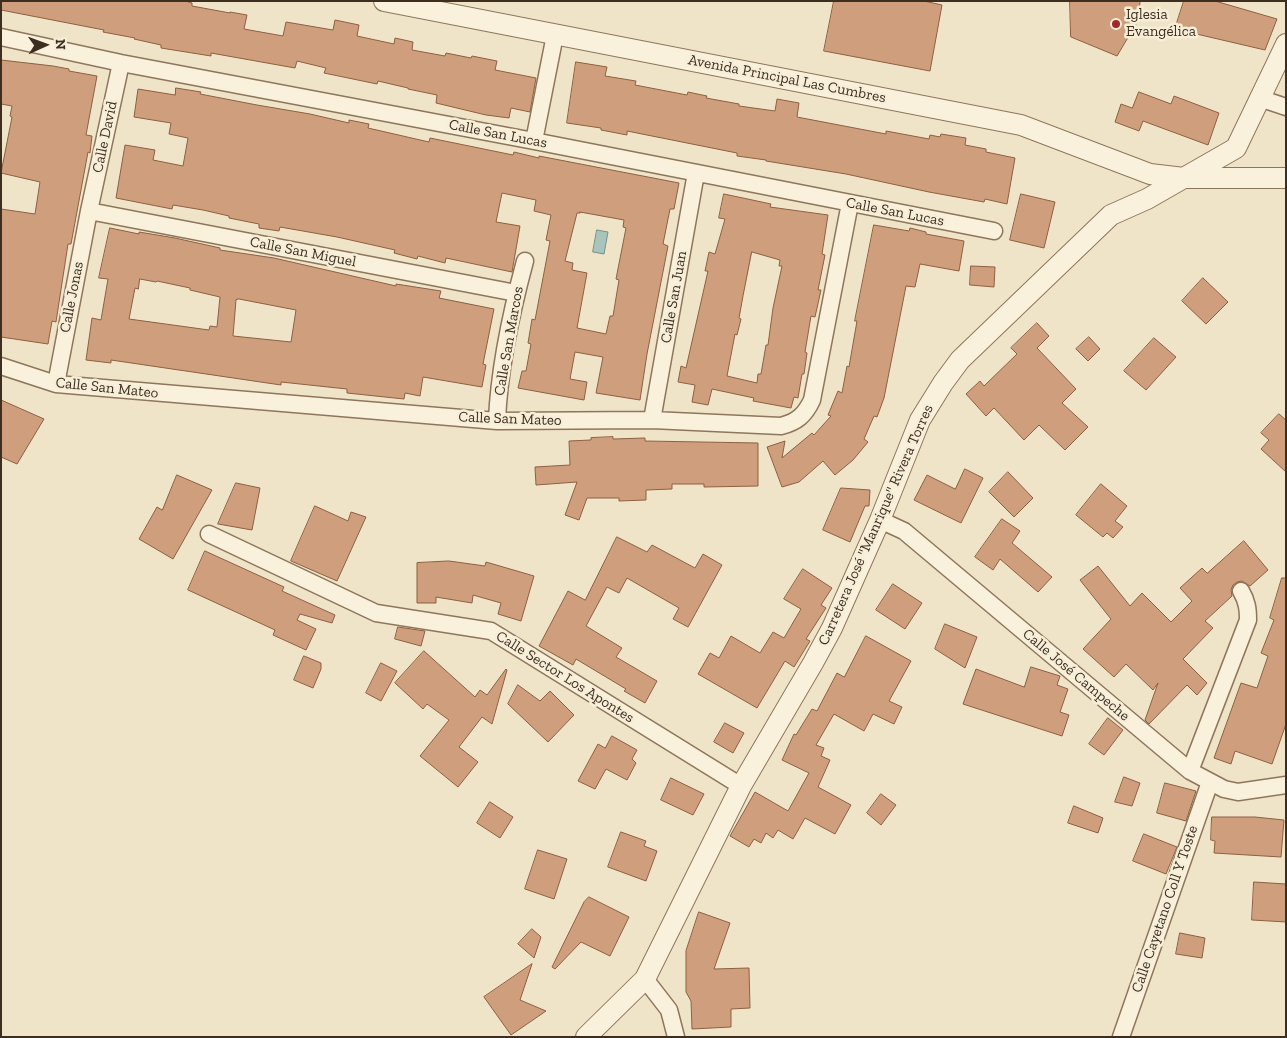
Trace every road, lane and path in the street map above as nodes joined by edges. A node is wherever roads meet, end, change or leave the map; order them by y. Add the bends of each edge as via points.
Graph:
1 (384, 1) edge
2 (554, 35) junction
3 (1, 37) edge
4 (1286, 44) edge
5 (121, 63) junction
6 (1259, 98) junction
7 (1286, 106) edge
8 (534, 141) junction
9 (696, 173) junction
10 (1184, 178) junction
11 (1286, 178) edge
12 (850, 203) junction
13 (89, 211) junction
14 (994, 231) dead end
15 (525, 261) dead end
16 (516, 293) junction
17 (1, 366) edge
18 (56, 384) junction
19 (652, 420) junction
20 (497, 421) junction
21 (880, 520) junction
22 (209, 534) dead end
23 (1241, 591) dead end
24 (1190, 772) junction
25 (1210, 782) junction
26 (1286, 785) edge
27 (742, 786) junction
28 (645, 979) junction
29 (586, 1037) edge
30 (676, 1037) edge
31 (1121, 1037) edge

1 - 2 street, Avenida Principal Las Cumbres
2 - 8 street
2 - 10 street, Avenida Principal Las Cumbres via 1021,124 1150,174
3 - 5 street, Calle San Lucas
4 - 6 street, Carretera José "Manrique" Rivera Torres
5 - 8 street, Calle San Lucas
5 - 13 street, Calle David
6 - 7 street
6 - 10 street, Carretera José "Manrique" Rivera Torres via 1236,148
8 - 9 street, Calle San Lucas
9 - 12 street, Calle San Lucas
9 - 19 street, Calle San Juan
10 - 11 street, Avenida Principal Las Cumbres
10 - 21 street, Carretera José "Manrique" Rivera Torres via 1111,214 960,360 920,420
12 - 14 street, Calle San Lucas
12 - 19 street, Calle San Mateo via 815,388 804,414 798,420 781,426
13 - 16 street, Calle San Miguel
13 - 18 street, Calle Jonas
15 - 16 street, Calle San Marcos
16 - 20 street, Calle San Marcos via 498,392
17 - 18 street, Calle San Mateo
18 - 20 street, Calle San Mateo
19 - 20 street, Calle San Mateo
21 - 24 street, Calle José Campeche via 904,531
21 - 27 street, Carretera José "Manrique" Rivera Torres via 832,628
22 - 27 street, Calle Sector Los Apontes via 376,614 491,632
23 - 24 street via 1246,600 1248,620
24 - 25 street, Calle José Campeche
25 - 26 street, Calle José Campeche via 1238,792
25 - 31 street, Calle Cayetano Coll Y Toste
27 - 28 street, Carretera José "Manrique" Rivera Torres
28 - 29 street, Carretera José "Manrique" Rivera Torres
28 - 30 street via 669,1010

